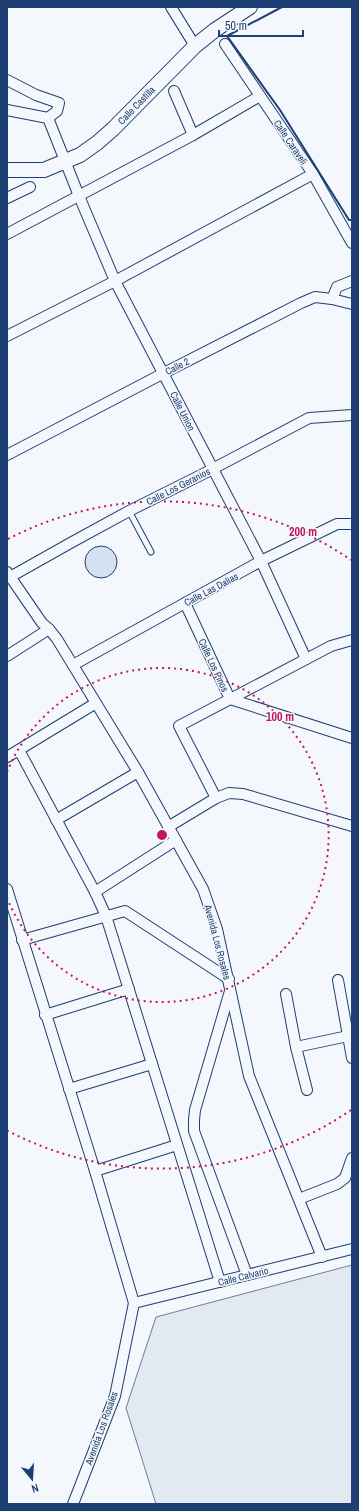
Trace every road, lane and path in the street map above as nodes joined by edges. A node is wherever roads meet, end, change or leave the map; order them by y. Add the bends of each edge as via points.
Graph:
1 (171, 7) edge
2 (250, 7) edge
3 (225, 44) dead end
4 (194, 46) junction
5 (7, 80) edge
6 (174, 91) dead end
7 (260, 96) junction
8 (7, 110) edge
9 (48, 118) junction
10 (193, 135) junction
11 (65, 162) junction
12 (7, 170) edge
13 (313, 174) junction
14 (30, 187) dead end
15 (79, 196) junction
16 (7, 198) edge
17 (7, 234) edge
18 (352, 243) edge
19 (115, 281) junction
20 (352, 281) edge
21 (332, 299) junction
22 (352, 304) edge
23 (7, 336) edge
24 (164, 373) junction
25 (352, 414) edge
26 (7, 455) edge
27 (213, 469) junction
28 (128, 511) junction
29 (352, 524) edge
30 (151, 552) dead end
31 (261, 561) junction
32 (9, 575) edge
33 (185, 603) junction
34 (49, 629) junction
35 (352, 640) edge
36 (7, 656) edge
37 (306, 659) junction
38 (73, 665) junction
39 (230, 699) junction
40 (96, 703) junction
41 (352, 738) edge
42 (18, 750) junction
43 (7, 757) edge
44 (138, 772) junction
45 (216, 798) junction
46 (56, 820) junction
47 (352, 826) edge
48 (168, 827) junction
49 (176, 840) junction
50 (7, 889) edge
51 (95, 892) junction
52 (106, 916) junction
53 (22, 940) junction
54 (338, 980) dead end
55 (230, 984) junction
56 (128, 989) junction
57 (286, 994) dead end
58 (45, 1015) junction
59 (348, 1036) junction
60 (296, 1047) junction
61 (352, 1058) edge
62 (152, 1064) junction
63 (69, 1089) junction
64 (307, 1090) dead end
65 (177, 1145) junction
66 (352, 1158) edge
67 (95, 1171) junction
68 (299, 1199) junction
69 (352, 1249) edge
70 (322, 1256) junction
71 (246, 1275) junction
72 (220, 1282) junction
73 (134, 1303) junction
74 (73, 1504) edge

1 - 4 street
2 - 4 street, Calle Castilla
3 - 7 street, Calle Caraveli
4 - 11 street, Calle Castilla via 113,129 80,155
5 - 9 street via 59,103 57,111
6 - 10 street
7 - 10 street
7 - 13 street, Calle Caraveli
8 - 9 street
9 - 11 street, Calle Union
10 - 15 street
11 - 12 street, Calle Castilla via 44,170
11 - 15 street, Calle Union
13 - 18 street, Calle Caraveli
13 - 19 street
14 - 16 street
15 - 17 street
15 - 19 street, Calle Union
19 - 23 street
19 - 24 street, Calle Union
20 - 21 street via 337,287
21 - 22 street, Calle 2
21 - 24 street, Calle 2 via 315,297 301,303
24 - 26 street, Calle 2
24 - 27 street, Calle Union
25 - 27 street, Calle Los Geranios via 309,418
27 - 28 street, Calle Los Geranios
27 - 31 street, Calle Union
28 - 30 lane
28 - 32 street, Calle Los Geranios
29 - 31 street, Calle Las Dalias via 337,524
31 - 33 street, Calle Las Dalias
31 - 37 street, Calle Union
32 - 34 street, Avenida Los Rosales via 42,623
33 - 38 street, Calle Las Dalias
33 - 39 street, Calle Los Pinos
34 - 36 street
34 - 38 street, Avenida Los Rosales
35 - 37 street via 331,646
37 - 39 street
38 - 40 street, Avenida Los Rosales
39 - 41 street, Calle Los Pinos
39 - 45 street via 179,726
40 - 42 street
40 - 44 street, Avenida Los Rosales
42 - 43 street
42 - 46 street
44 - 46 street
44 - 48 street, Avenida Los Rosales
45 - 47 street via 229,793 243,794
45 - 48 street
46 - 51 street
48 - 49 street, Avenida Los Rosales
49 - 51 street
49 - 55 street, Avenida Los Rosales via 203,889 217,929
50 - 53 street
51 - 52 street
52 - 53 street
52 - 55 street via 125,911
52 - 56 street
53 - 58 street
54 - 59 street
55 - 68 street, Avenida Los Rosales via 249,1076
55 - 71 street via 195,1110 194,1131
56 - 58 street
56 - 62 street
57 - 60 street
58 - 63 street
59 - 60 street
59 - 61 street
60 - 64 street
62 - 63 street
62 - 65 street
63 - 67 street
65 - 67 street
65 - 72 street
66 - 68 street via 345,1178 337,1184
67 - 73 street
68 - 70 street, Avenida Los Rosales
69 - 70 street, Calle Calvario
70 - 71 street, Calle Calvario
71 - 72 street, Calle Calvario
72 - 73 street, Calle Calvario
73 - 74 street, Avenida Los Rosales via 114,1396

